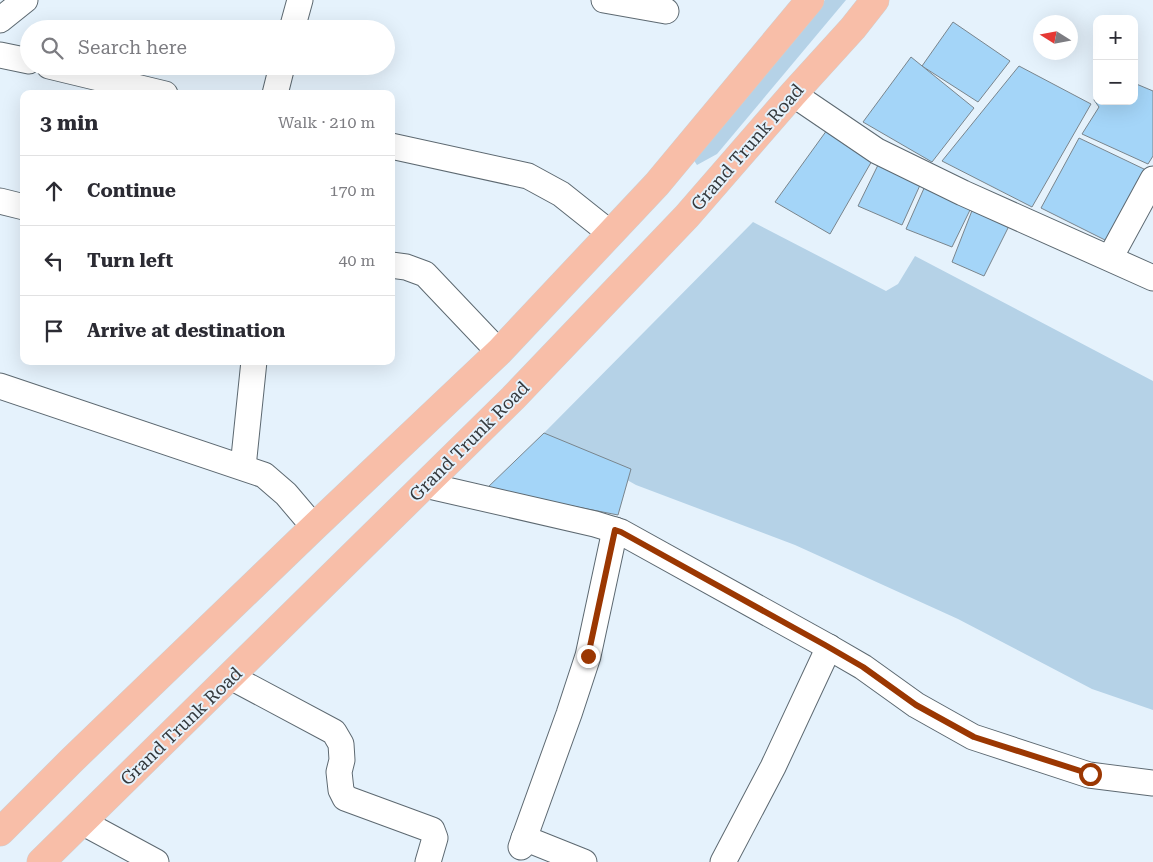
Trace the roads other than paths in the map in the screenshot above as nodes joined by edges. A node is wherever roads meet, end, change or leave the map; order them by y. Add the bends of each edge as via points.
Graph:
1 (26, 0) edge
2 (300, 0) edge
3 (604, 0) edge
4 (810, 0) edge
5 (875, 0) edge
6 (666, 11) dead end
7 (0, 20) edge
8 (294, 20) edge
9 (0, 54) edge
10 (20, 59) edge
11 (86, 75) edge
12 (279, 75) edge
13 (148, 90) edge
14 (275, 90) edge
15 (793, 94) junction
16 (395, 147) edge
17 (1153, 179) edge
18 (657, 184) junction
19 (0, 201) edge
20 (20, 206) edge
21 (687, 216) junction
22 (610, 233) junction
23 (1110, 258) junction
24 (395, 265) edge
25 (1153, 278) edge
26 (499, 352) junction
27 (254, 365) edge
28 (0, 386) edge
29 (243, 467) junction
30 (425, 485) junction
31 (314, 527) junction
32 (615, 530) junction
33 (829, 647) junction
34 (231, 677) junction
35 (1153, 783) edge
36 (82, 822) junction
37 (0, 832) edge
38 (41, 862) edge
39 (156, 862) edge
40 (428, 862) edge
41 (584, 862) edge
42 (723, 862) edge

1 - 7 street
2 - 8 street
3 - 6 street
4 - 18 highway
5 - 15 highway, Grand Trunk Road
9 - 10 street
11 - 13 street
12 - 14 street
15 - 21 highway, Grand Trunk Road
15 - 23 street via 877,152
16 - 22 street via 528,176 560,194
17 - 23 street
18 - 21 highway
18 - 22 highway
19 - 20 street
21 - 30 highway, Grand Trunk Road
22 - 26 highway
23 - 25 street
24 - 26 street via 425,274
26 - 31 highway
27 - 29 street
28 - 29 street
29 - 31 street via 264,475 286,494
30 - 32 street
30 - 34 highway, Grand Trunk Road
31 - 37 highway
32 - 33 street
32 - 41 street via 588,656 522,843
33 - 35 street via 916,705 974,737 1090,774
33 - 42 street via 773,767
34 - 36 highway, Grand Trunk Road
34 - 40 street via 334,732 341,744 339,772 345,798 432,830 435,838
36 - 38 highway, Grand Trunk Road
36 - 39 street

